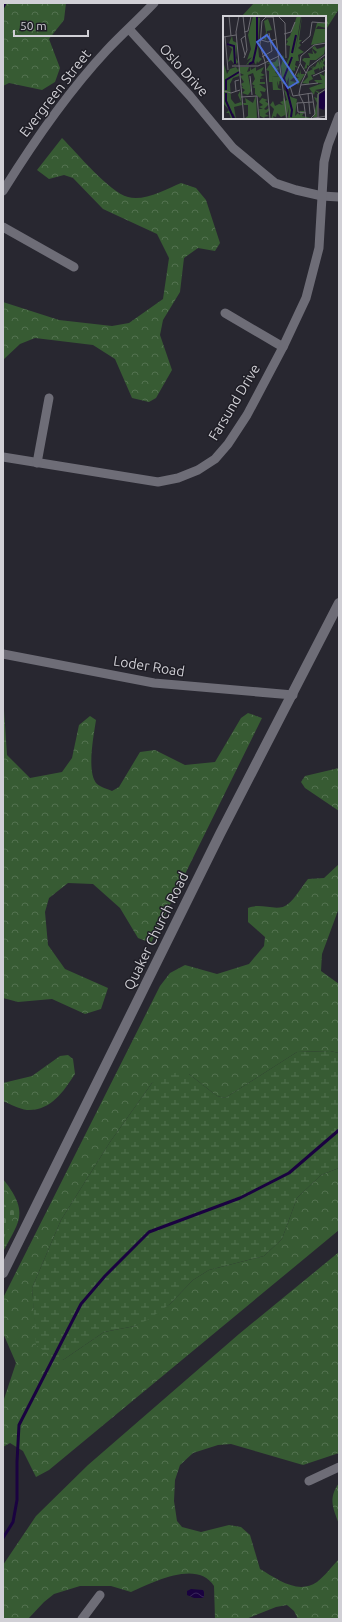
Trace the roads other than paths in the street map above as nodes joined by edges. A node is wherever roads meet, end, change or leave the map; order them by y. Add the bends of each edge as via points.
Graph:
1 (154, 3) edge
2 (129, 28) junction
3 (339, 116) edge
4 (3, 191) edge
5 (322, 196) junction
6 (339, 197) edge
7 (3, 227) edge
8 (74, 267) dead end
9 (225, 313) dead end
10 (283, 347) junction
11 (49, 398) dead end
12 (3, 457) edge
13 (37, 463) junction
14 (339, 603) edge
15 (3, 654) edge
16 (293, 695) junction
17 (3, 1273) edge
18 (339, 1467) edge
19 (309, 1481) dead end
20 (100, 1595) dead end
21 (86, 1618) edge

1 - 2 street, Evergreen Street
2 - 4 street, Evergreen Street via 106,51 58,109 32,143
2 - 5 street, Oslo Drive via 233,148 275,183
3 - 5 street, Farsund Drive via 324,162
5 - 6 street, Oslo Drive
5 - 10 street, Farsund Drive via 319,248 306,298
7 - 8 street
9 - 10 street
10 - 13 street, Farsund Drive via 247,415 228,444 198,470 158,482
11 - 13 street
12 - 13 street, Farsund Drive
14 - 16 street, Quaker Church Road
15 - 16 street, Loder Road via 154,683
16 - 17 street, Quaker Church Road via 220,834
18 - 19 street
20 - 21 street

